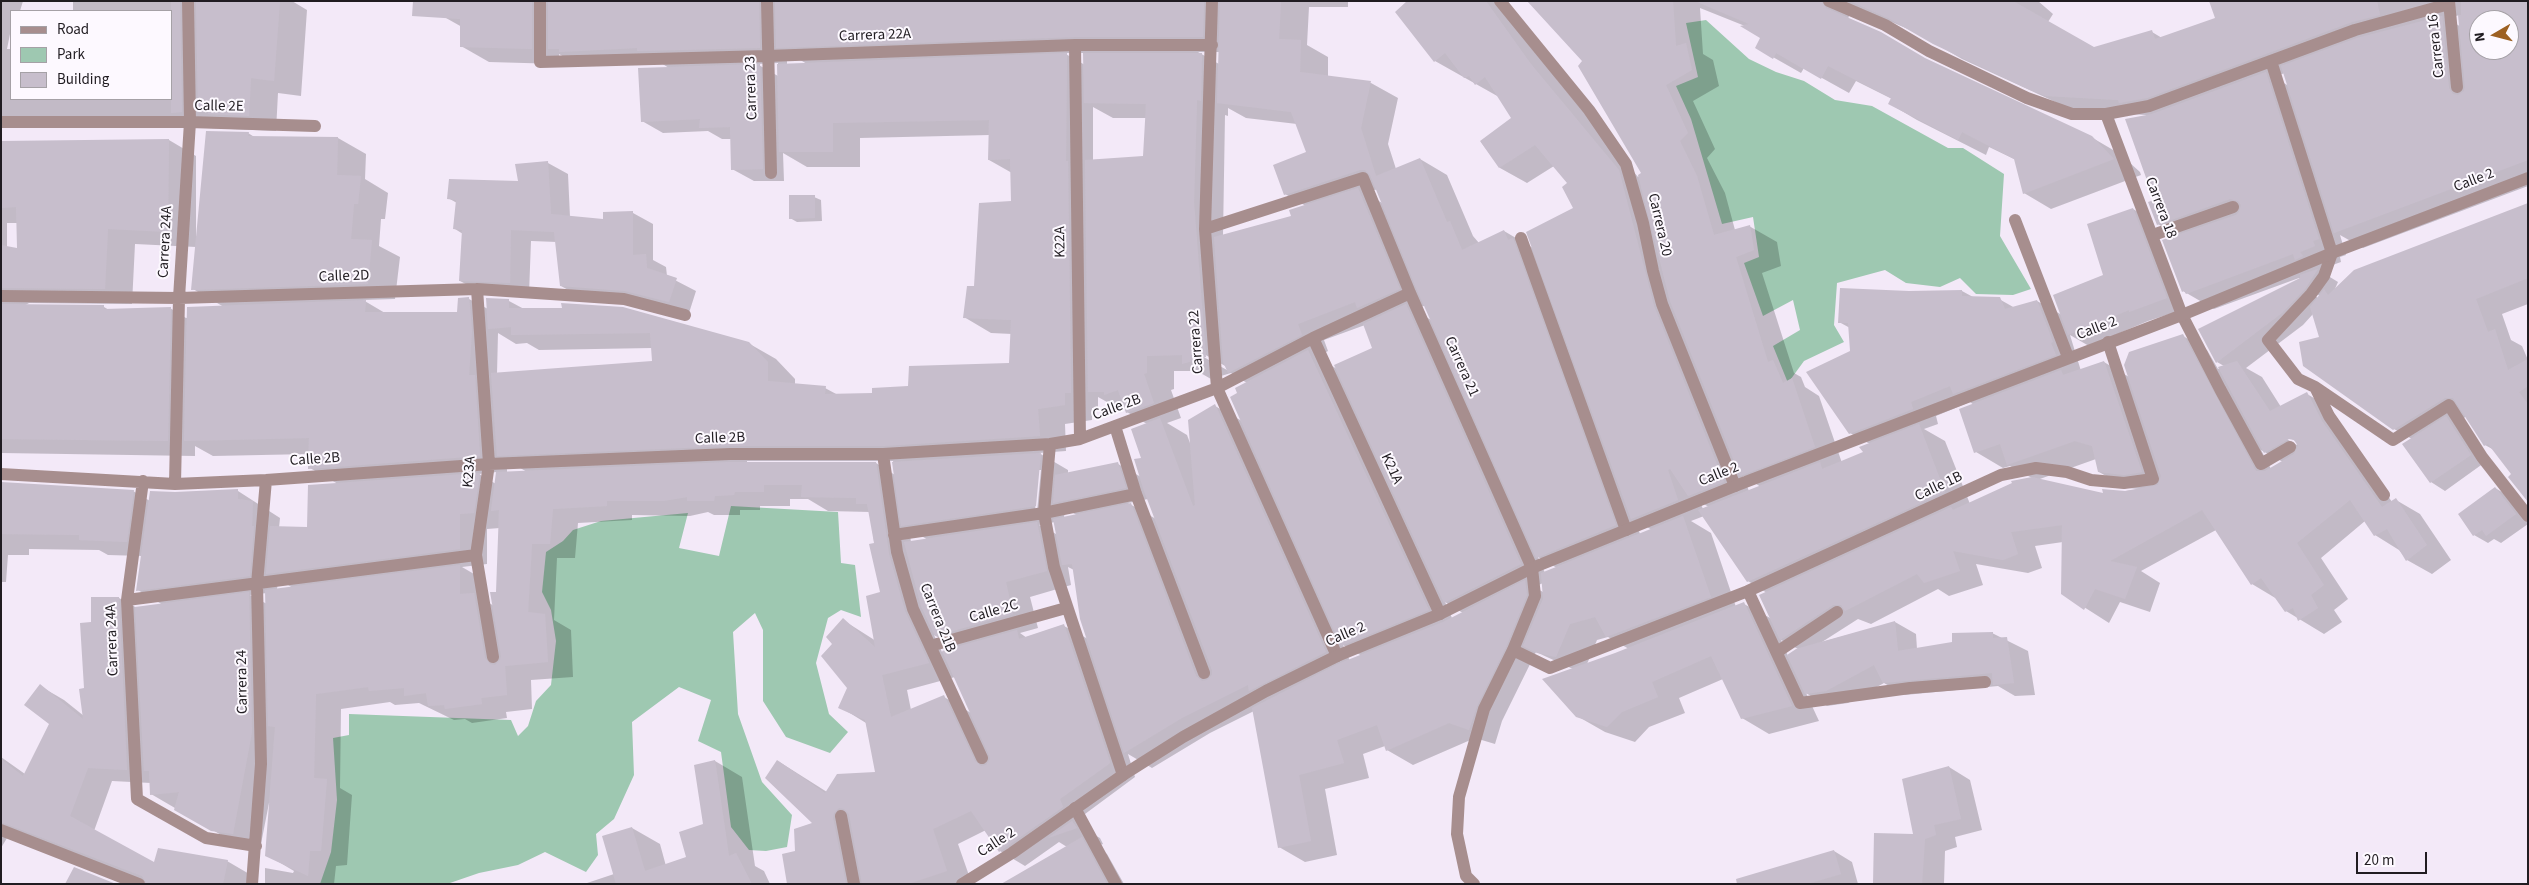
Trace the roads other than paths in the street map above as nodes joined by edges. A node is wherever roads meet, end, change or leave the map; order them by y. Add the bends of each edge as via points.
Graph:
1 (188, 1) edge
2 (540, 1) edge
3 (767, 1) edge
4 (1212, 1) edge
5 (1500, 1) edge
6 (1829, 1) edge
7 (2449, 3) edge
8 (1075, 45) junction
9 (1212, 45) junction
10 (767, 56) junction
11 (2270, 61) junction
12 (2457, 86) dead end
13 (2106, 114) junction
14 (1, 122) edge
15 (190, 122) junction
16 (315, 126) dead end
17 (771, 173) dead end
18 (2528, 178) edge
19 (2233, 207) dead end
20 (2015, 220) dead end
21 (1205, 229) junction
22 (2153, 235) junction
23 (1521, 238) dead end
24 (2332, 253) junction
25 (477, 289) junction
26 (1410, 294) junction
27 (1, 296) edge
28 (179, 298) junction
29 (685, 315) dead end
30 (2182, 315) junction
31 (1313, 338) junction
32 (2108, 342) junction
33 (2068, 357) junction
34 (2315, 387) junction
35 (1217, 388) junction
36 (1115, 426) junction
37 (1080, 438) junction
38 (1050, 444) junction
39 (2290, 447) dead end
40 (883, 454) junction
41 (489, 464) junction
42 (1, 474) edge
43 (266, 480) junction
44 (143, 481) junction
45 (175, 484) junction
46 (1735, 486) junction
47 (1136, 494) junction
48 (2384, 495) dead end
49 (1044, 513) junction
50 (2528, 516) edge
51 (1626, 530) junction
52 (894, 535) junction
53 (476, 556) junction
54 (1532, 568) junction
55 (257, 584) junction
56 (1748, 591) junction
57 (128, 600) junction
58 (1066, 608) junction
59 (1837, 612) dead end
60 (1440, 614) junction
61 (930, 646) junction
62 (1513, 650) junction
63 (1777, 652) junction
64 (493, 656) dead end
65 (1337, 656) junction
66 (1204, 673) dead end
67 (1985, 682) dead end
68 (982, 758) dead end
69 (1123, 775) junction
70 (1076, 808) junction
71 (841, 816) dead end
72 (1, 830) edge
73 (256, 846) junction
74 (1469, 881) edge
75 (138, 884) edge
76 (252, 884) edge
77 (854, 884) edge
78 (962, 884) edge
79 (1116, 884) edge

1 - 15 street, Carrera 24A
2 - 10 street, Carrera 22A via 540,62
3 - 10 street, Carrera 23
4 - 9 street, Carrera 22
5 - 46 street, Carrera 20 via 1589,110 1626,164 1662,304
6 - 13 street via 1885,25 1929,51 2027,98 2072,114
7 - 11 street via 2355,30
7 - 12 street, Carrera 16
8 - 9 street, Carrera 22A
8 - 10 street, Carrera 22A
8 - 37 street, K22A
9 - 21 street, Carrera 22
10 - 17 street, Carrera 23
11 - 13 street via 2149,106
11 - 24 street
13 - 22 street, Carrera 18
14 - 15 street, Calle 2E
15 - 16 street, Calle 2E
15 - 28 street, Carrera 24A
18 - 24 street, Calle 2
19 - 22 street
20 - 33 street
21 - 26 street, Carrera 21 via 1363,178
21 - 35 street, Carrera 22
22 - 30 street, Carrera 18
23 - 51 street
24 - 30 street, Calle 2
24 - 34 street via 2324,276 2311,294 2268,340 2298,379
25 - 28 street, Calle 2D
25 - 29 street, Calle 2D via 624,299
25 - 41 street, K23A
26 - 31 street, Calle 2B
26 - 54 street, Carrera 21
27 - 28 street, Calle 2D
28 - 45 street, Carrera 24A
30 - 32 street, Calle 2
30 - 39 street, Carrera 18 via 2261,464
31 - 35 street, Calle 2B
31 - 60 street, K21A
32 - 33 street, Calle 2
32 - 56 street, Calle 1B via 2153,479 2124,483 2091,480 2067,472 2036,468 2002,475
33 - 46 street, Calle 2
34 - 48 street via 2329,416
34 - 50 street via 2393,440 2448,405
35 - 36 street, Calle 2B
35 - 65 street, Carrera 22
36 - 37 street, Calle 2B
36 - 47 street
37 - 38 street, Calle 2B
38 - 40 street, Calle 2B
38 - 49 street
40 - 41 street, Calle 2B via 730,454
40 - 52 street, Carrera 21B
41 - 43 street, Calle 2B
41 - 53 street, K23A
42 - 44 street, Calle 2B
43 - 45 street, Calle 2B
43 - 55 street, Carrera 24
44 - 45 street, Calle 2B
44 - 57 street, Carrera 24A
46 - 51 street, Calle 2
47 - 49 street
47 - 66 street
49 - 52 street
49 - 58 street
51 - 54 street, Calle 2
52 - 61 street, Carrera 21B via 913,609
53 - 55 street
53 - 64 street, K23A
54 - 60 street, Calle 2
54 - 62 street, Carrera 21 via 1535,596
55 - 57 street
55 - 73 street, Carrera 24 via 261,764
56 - 62 street via 1550,668
56 - 63 street
57 - 73 street, Carrera 24A via 137,799 206,838
58 - 61 street, Calle 2C
58 - 69 street
59 - 63 street
60 - 65 street, Calle 2
61 - 68 street, Carrera 21B
62 - 74 street, Carrera 21 via 1484,709 1459,797 1456,834
63 - 67 street via 1800,703
65 - 69 street, Calle 2 via 1266,690
69 - 70 street, Calle 2
70 - 78 street, Calle 2
70 - 79 street
71 - 77 street
72 - 75 street
73 - 76 street, Carrera 24

